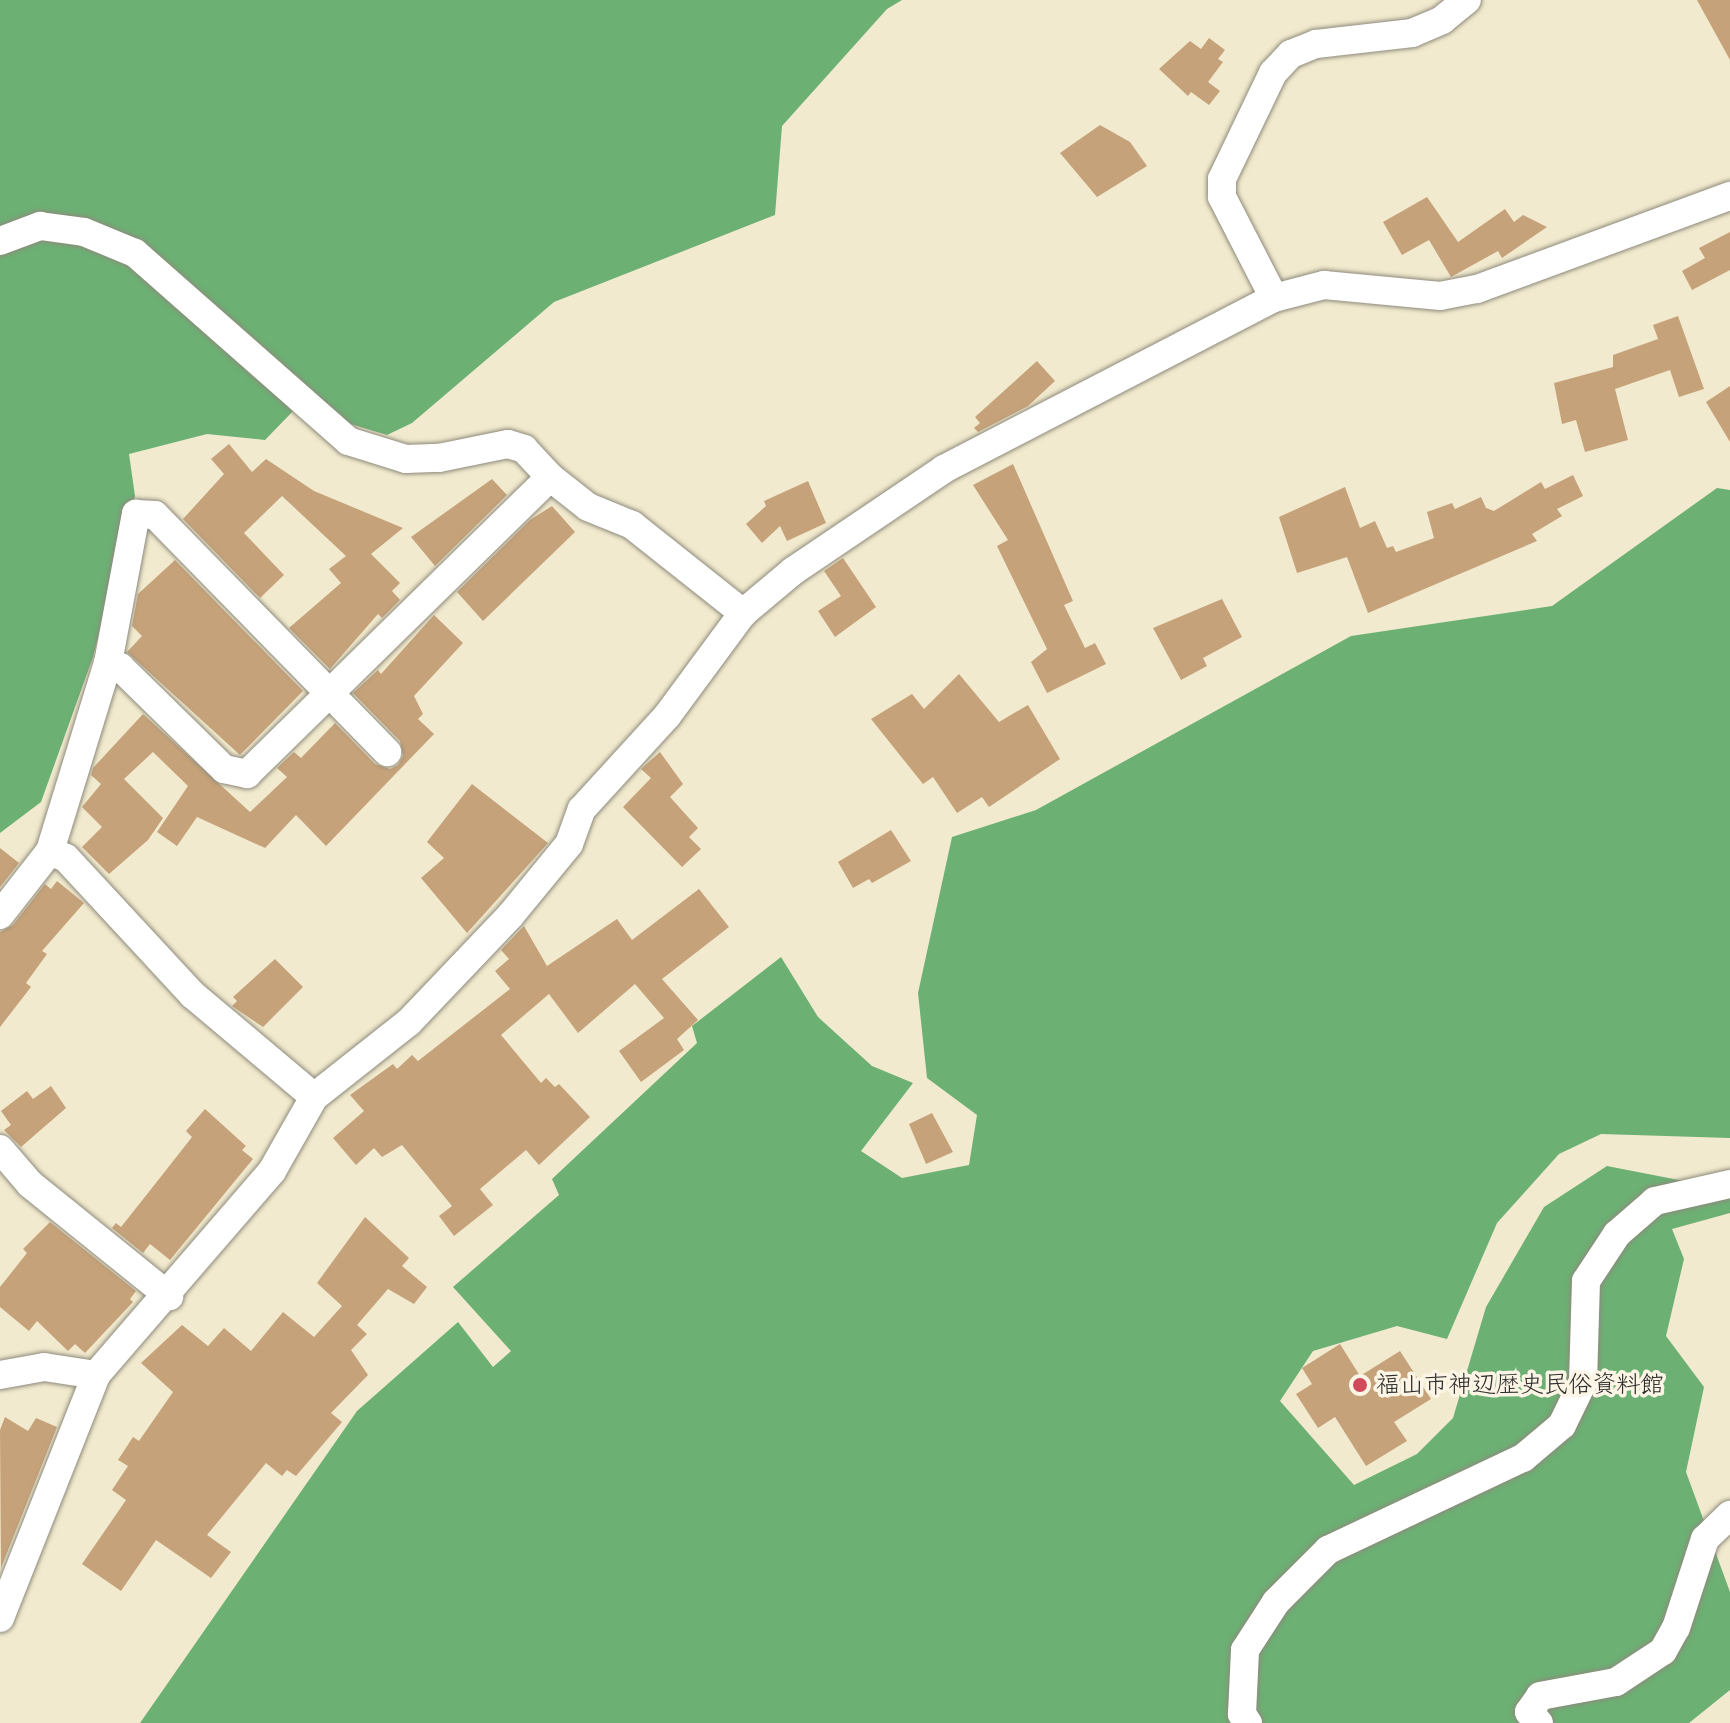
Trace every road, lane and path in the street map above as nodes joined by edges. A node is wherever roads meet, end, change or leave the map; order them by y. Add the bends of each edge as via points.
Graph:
1 (1467, 0) edge
2 (1730, 196) edge
3 (0, 241) edge
4 (1274, 298) junction
5 (550, 477) junction
6 (743, 613) junction
7 (108, 663) junction
8 (330, 694) junction
9 (387, 752) dead end
10 (50, 851) junction
11 (0, 915) edge
12 (314, 1097) junction
13 (0, 1149) edge
14 (1730, 1184) edge
15 (169, 1296) junction
16 (0, 1375) edge
17 (96, 1375) junction
18 (1730, 1515) edge
19 (0, 1618) edge
20 (1248, 1723) edge
21 (1539, 1723) edge

1 - 4 street via 1442,20 1412,33 1316,44 1291,54 1273,73 1222,179 1222,197
2 - 4 street via 1477,289 1440,296 1324,285
3 - 5 street via 40,226 84,232 135,253 348,441 406,459 508,444 524,449
4 - 6 street via 944,469 793,571
5 - 6 street via 588,507 632,525
5 - 8 street
6 - 12 street via 667,716 582,809 569,844 510,916 409,1022
7 - 8 street via 120,667 224,769 247,774
7 - 8 street via 136,514 155,515
7 - 10 street
8 - 9 street
10 - 11 street
10 - 12 street via 66,858 193,995
12 - 15 street via 272,1171
13 - 15 street via 30,1184
14 - 20 street via 1655,1201 1617,1234 1586,1281 1583,1382 1562,1425 1523,1458 1328,1550 1276,1602 1245,1650 1242,1714
15 - 17 street
16 - 17 street via 44,1367
17 - 19 street
18 - 21 street via 1705,1539 1676,1628 1663,1651 1616,1682 1540,1696 1529,1712

